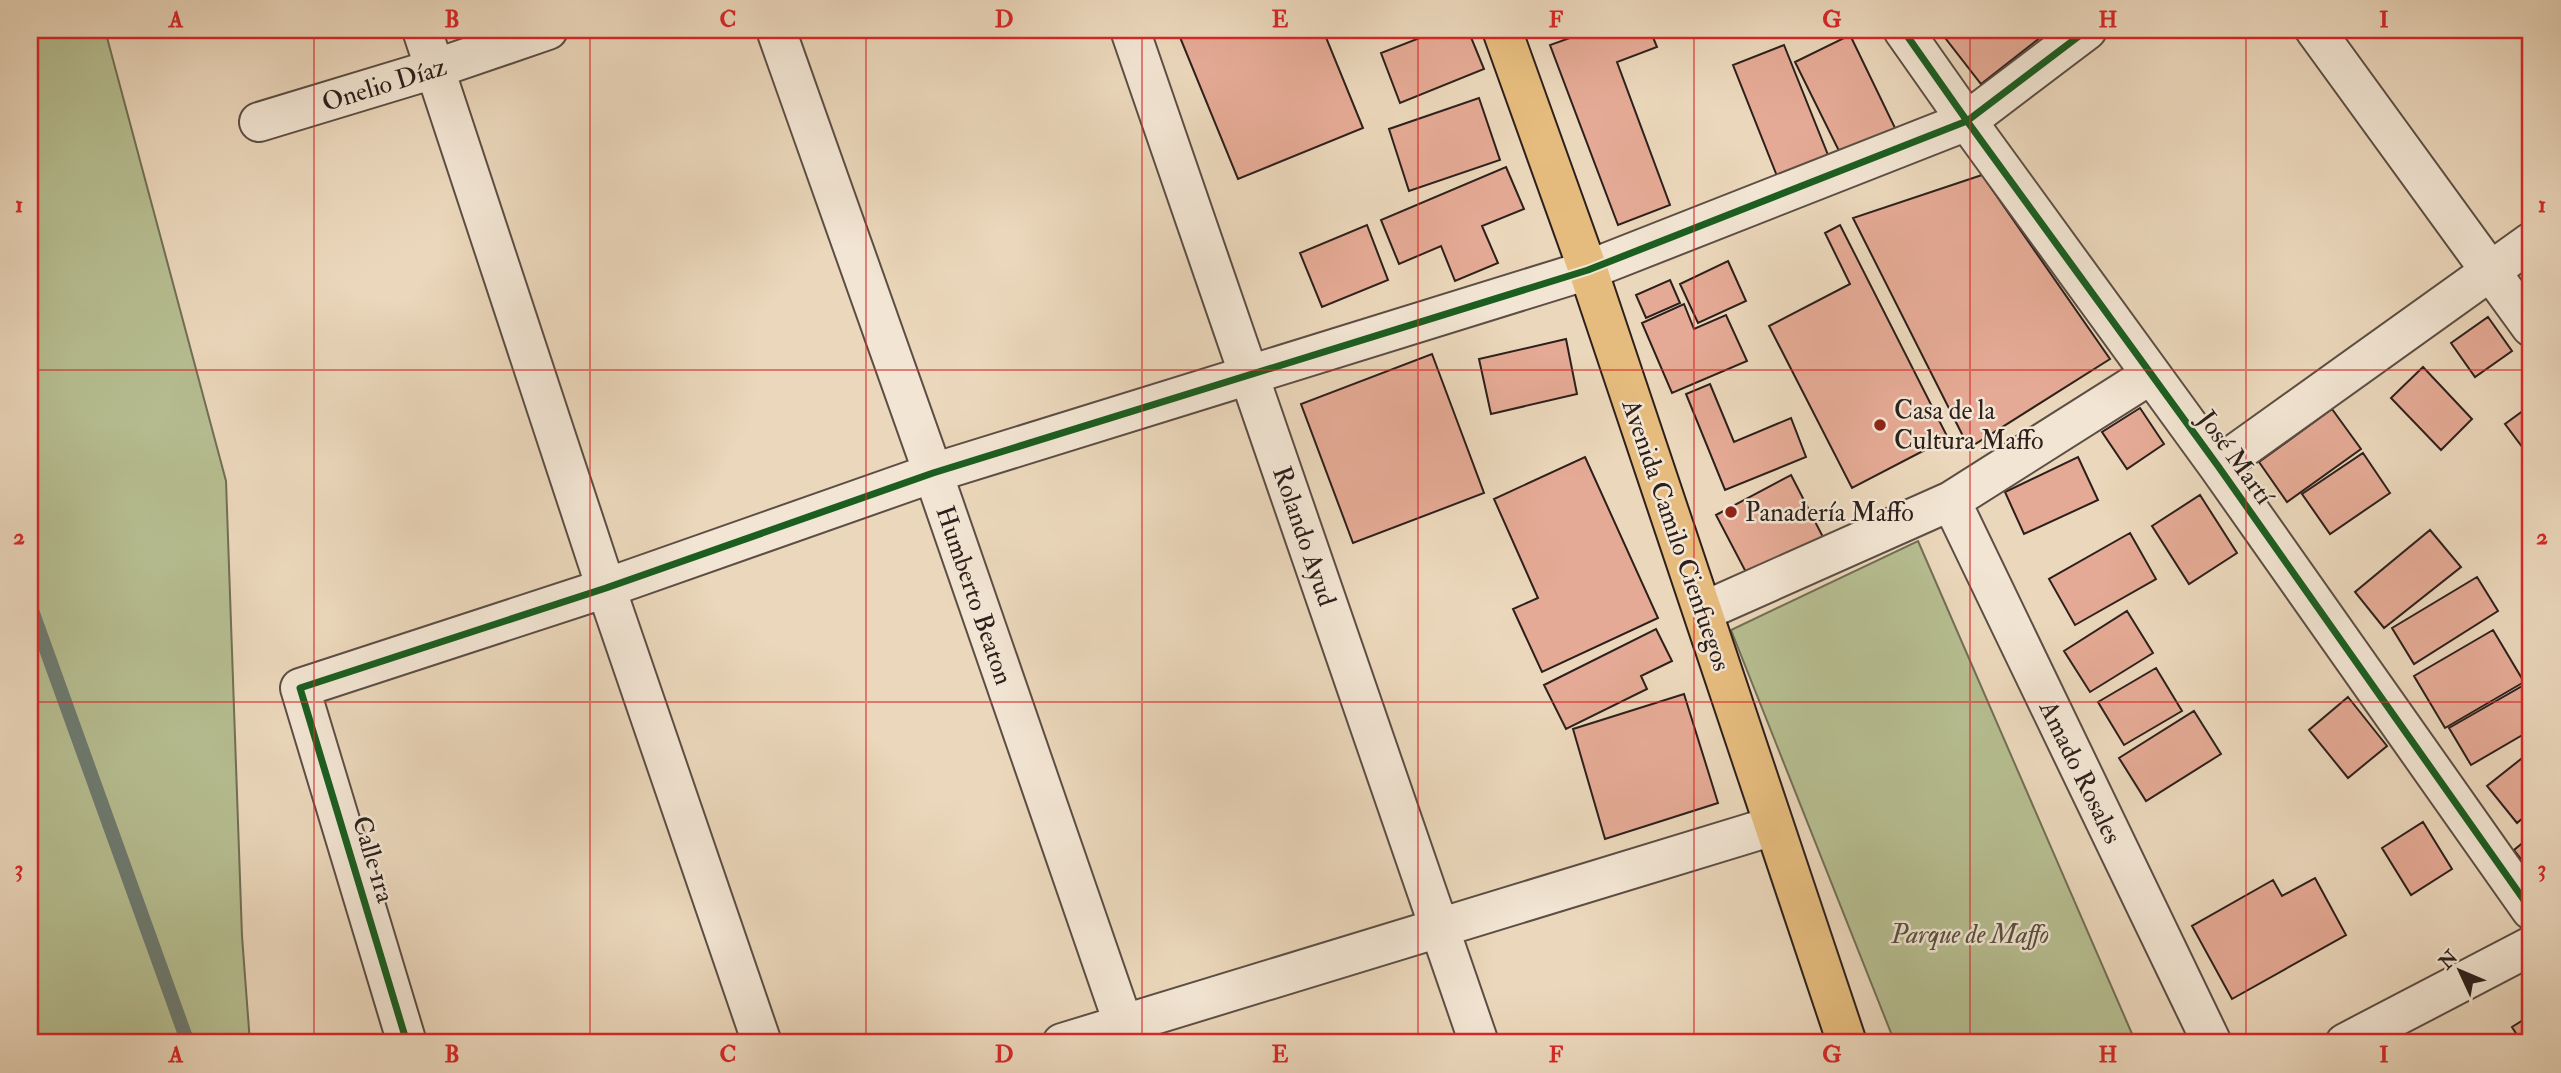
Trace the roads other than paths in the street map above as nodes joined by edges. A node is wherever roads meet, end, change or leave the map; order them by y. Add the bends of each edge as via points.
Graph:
1 (422, 30) edge
2 (548, 30) edge
3 (776, 30) edge
4 (1130, 30) edge
5 (1502, 30) edge
6 (1903, 30) edge
7 (2087, 30) edge
8 (2315, 30) edge
9 (434, 68) junction
10 (1967, 121) junction
11 (259, 122) dead end
12 (2531, 242) edge
13 (1588, 270) junction
14 (2491, 272) junction
15 (2531, 327) edge
16 (1250, 373) junction
17 (2150, 375) junction
18 (2218, 466) junction
19 (933, 473) junction
20 (1951, 501) junction
21 (606, 588) junction
22 (1704, 611) junction
23 (1773, 826) junction
24 (2531, 910) edge
25 (1439, 928) junction
26 (2531, 946) edge
27 (1126, 1033) edge
28 (407, 1043) edge
29 (762, 1043) edge
30 (1062, 1043) edge
31 (1479, 1043) edge
32 (1847, 1043) edge
33 (2212, 1043) edge
34 (2345, 1043) edge

1 - 9 street
2 - 9 street, Onelio Díaz
3 - 19 street, Humberto Beaton
4 - 16 street, Rolando Ayud
5 - 13 main road, Avenida Camilo Cienfuegos
6 - 10 street, José Martí
7 - 10 street
8 - 14 street
9 - 11 street, Onelio Díaz
9 - 21 street
10 - 13 street
10 - 17 street, José Martí
12 - 14 street
13 - 16 street
13 - 22 main road, Avenida Camilo Cienfuegos
14 - 15 street
14 - 18 street
16 - 19 street
16 - 25 street, Rolando Ayud
17 - 18 street, José Martí
17 - 20 street
18 - 24 street, José Martí
19 - 21 street
19 - 27 street, Humberto Beaton
20 - 22 street
20 - 33 street, Amado Rosales
21 - 28 street, Calle 1ra via 300,688
21 - 29 street
22 - 23 main road, Avenida Camilo Cienfuegos
23 - 25 street
23 - 32 main road, Avenida Camilo Cienfuegos
25 - 27 street
25 - 31 street, Rolando Ayud
26 - 34 street
27 - 30 street

